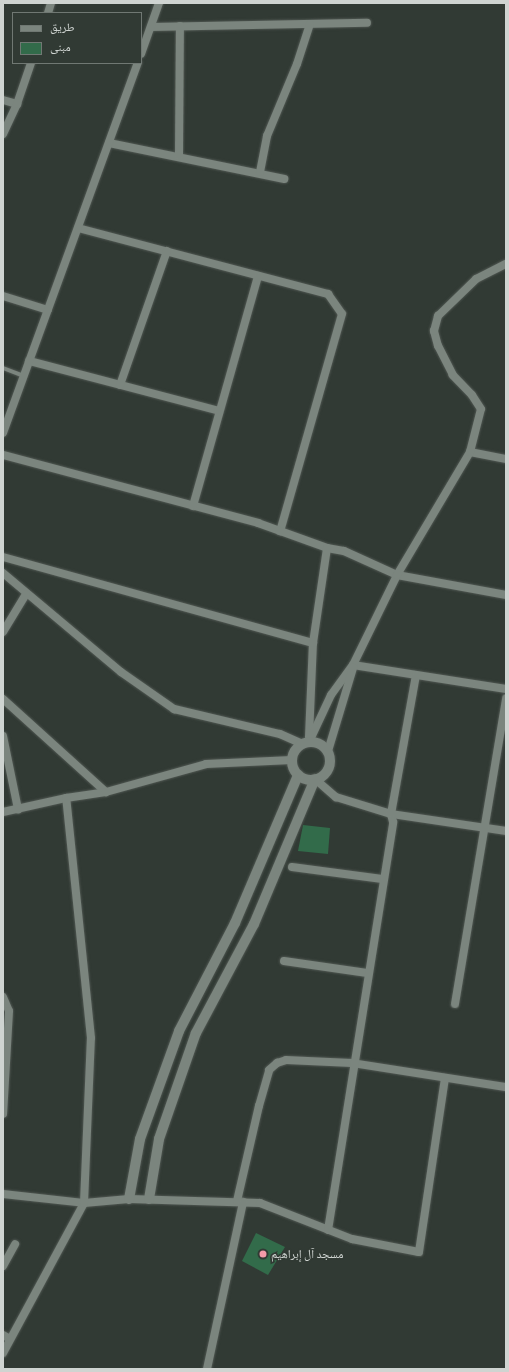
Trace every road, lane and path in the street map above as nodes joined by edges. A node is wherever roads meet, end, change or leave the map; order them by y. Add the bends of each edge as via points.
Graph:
1 (160, 3) edge
2 (367, 23) dead end
3 (310, 24) junction
4 (180, 26) junction
5 (151, 27) junction
6 (142, 51) edge
7 (31, 64) edge
8 (138, 64) edge
9 (3, 100) edge
10 (17, 104) junction
11 (3, 134) edge
12 (109, 143) junction
13 (180, 156) junction
14 (260, 172) junction
15 (284, 179) dead end
16 (78, 228) junction
17 (167, 251) junction
18 (506, 264) edge
19 (258, 276) junction
20 (3, 296) edge
21 (48, 310) junction
22 (29, 361) junction
23 (3, 368) edge
24 (24, 376) junction
25 (120, 385) junction
26 (219, 411) junction
27 (3, 433) edge
28 (470, 452) junction
29 (3, 454) edge
30 (506, 459) edge
31 (193, 506) junction
32 (280, 531) junction
33 (326, 548) junction
34 (3, 557) edge
35 (3, 573) edge
36 (397, 575) junction
37 (26, 594) junction
38 (506, 595) edge
39 (3, 632) edge
40 (314, 643) junction
41 (353, 665) junction
42 (416, 675) junction
43 (506, 689) edge
44 (506, 698) edge
45 (3, 699) edge
46 (3, 736) edge
47 (305, 743) junction
48 (328, 751) junction
49 (292, 760) junction
50 (298, 775) junction
51 (315, 779) junction
52 (106, 792) junction
53 (66, 798) junction
54 (18, 809) junction
55 (3, 812) edge
56 (391, 814) junction
57 (485, 827) junction
58 (506, 831) edge
59 (292, 867) dead end
60 (382, 879) junction
61 (284, 961) dead end
62 (367, 973) junction
63 (3, 997) edge
64 (455, 1004) dead end
65 (352, 1063) junction
66 (445, 1078) junction
67 (506, 1087) edge
68 (3, 1114) edge
69 (3, 1194) edge
70 (129, 1199) junction
71 (149, 1199) junction
72 (240, 1202) junction
73 (84, 1203) junction
74 (328, 1230) junction
75 (15, 1244) dead end
76 (3, 1266) edge
77 (7, 1337) edge
78 (3, 1353) edge
79 (207, 1369) edge

1 - 5 street
2 - 3 street
3 - 4 street
3 - 14 street via 297,64 267,136
4 - 5 street
4 - 13 street
5 - 6 street
7 - 10 street
8 - 12 street
9 - 10 street
10 - 11 street
12 - 13 street
12 - 16 street
13 - 14 street
14 - 15 street
16 - 17 street
16 - 21 street
17 - 19 street
17 - 25 street
18 - 28 street via 476,279 455,297 438,316 434,331 438,346 453,375 481,409
19 - 26 street
19 - 32 street via 328,294 342,314
20 - 21 street
21 - 22 street
22 - 24 street
22 - 25 street
23 - 24 lane
24 - 27 street
25 - 26 street
26 - 31 street
28 - 30 street
28 - 36 street
29 - 31 street
31 - 32 street
32 - 33 street
33 - 36 street via 344,551
33 - 40 street
34 - 40 street
35 - 37 street
36 - 38 street
36 - 41 street
37 - 39 street
37 - 47 street via 121,672 174,709 280,734
40 - 47 street
41 - 42 street
41 - 47 street via 331,695
41 - 48 street
42 - 43 street
42 - 56 street
44 - 57 street
45 - 52 street
46 - 54 street
47 - 48 street via 320,743
47 - 49 street via 295,750
48 - 51 street via 328,768
49 - 50 street
49 - 52 street via 206,764
50 - 51 street
50 - 70 street via 235,923 179,1031 140,1139
51 - 56 street via 336,797
51 - 71 street via 254,924 196,1033 159,1139
52 - 53 street
53 - 54 street
53 - 73 street via 91,1038
54 - 55 street
56 - 57 street
56 - 60 street via 393,822
57 - 58 street
57 - 64 street
59 - 60 street
60 - 62 street
61 - 62 street
62 - 65 street
63 - 68 street via 9,1011
65 - 66 street
65 - 72 street via 286,1060 269,1070
65 - 74 street
66 - 67 street
66 - 74 street via 419,1252 366,1242
69 - 73 street
70 - 71 street
70 - 73 street
71 - 72 street
72 - 74 street via 260,1203
72 - 79 street
73 - 77 street
75 - 76 street
77 - 78 street

